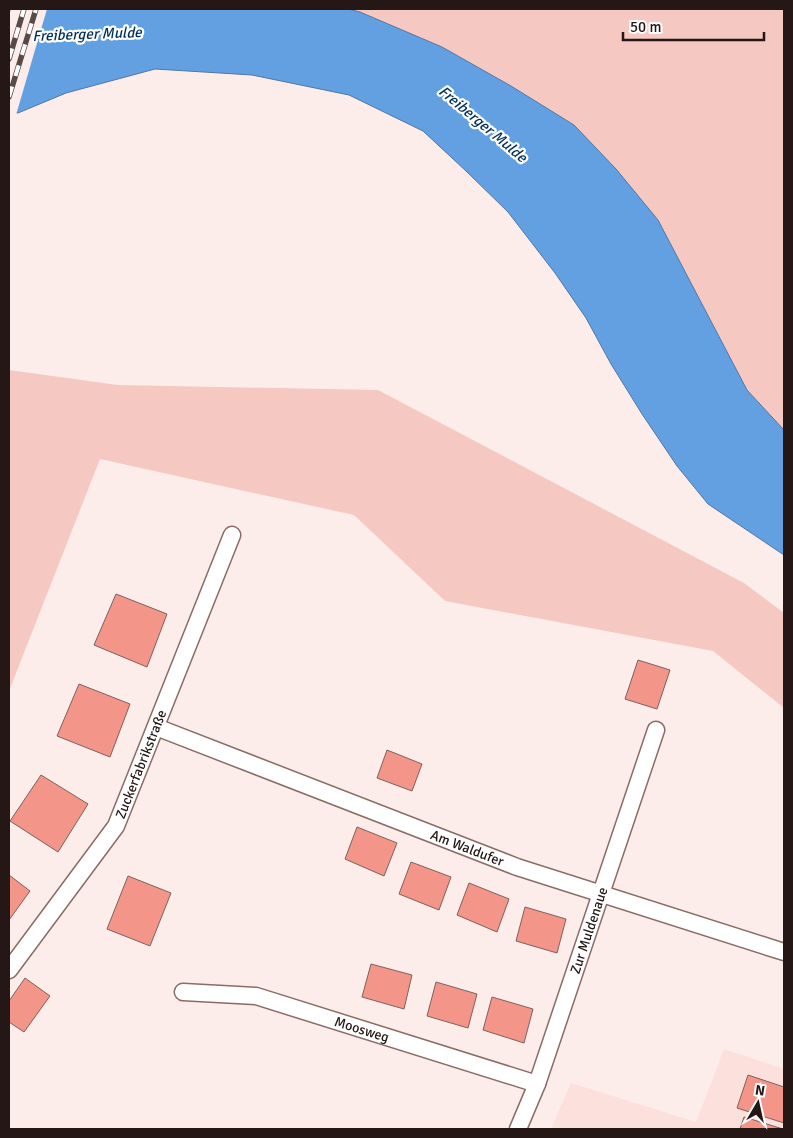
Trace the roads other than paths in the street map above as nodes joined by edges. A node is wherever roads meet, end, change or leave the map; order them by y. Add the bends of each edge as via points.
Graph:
1 (232, 535) dead end
2 (156, 726) junction
3 (656, 730) dead end
4 (601, 893) junction
5 (784, 952) edge
6 (9, 970) edge
7 (184, 992) dead end
8 (537, 1084) junction
9 (518, 1129) edge

1 - 2 street, Zuckerfabrikstraße
2 - 4 street, Am Waldufer via 517,867
2 - 6 street, Zuckerfabrikstraße via 116,826
3 - 4 street, Zur Muldenaue
4 - 5 street, Am Waldufer
4 - 8 street, Zur Muldenaue
7 - 8 street, Moosweg via 256,996
8 - 9 street, Zur Muldenaue

